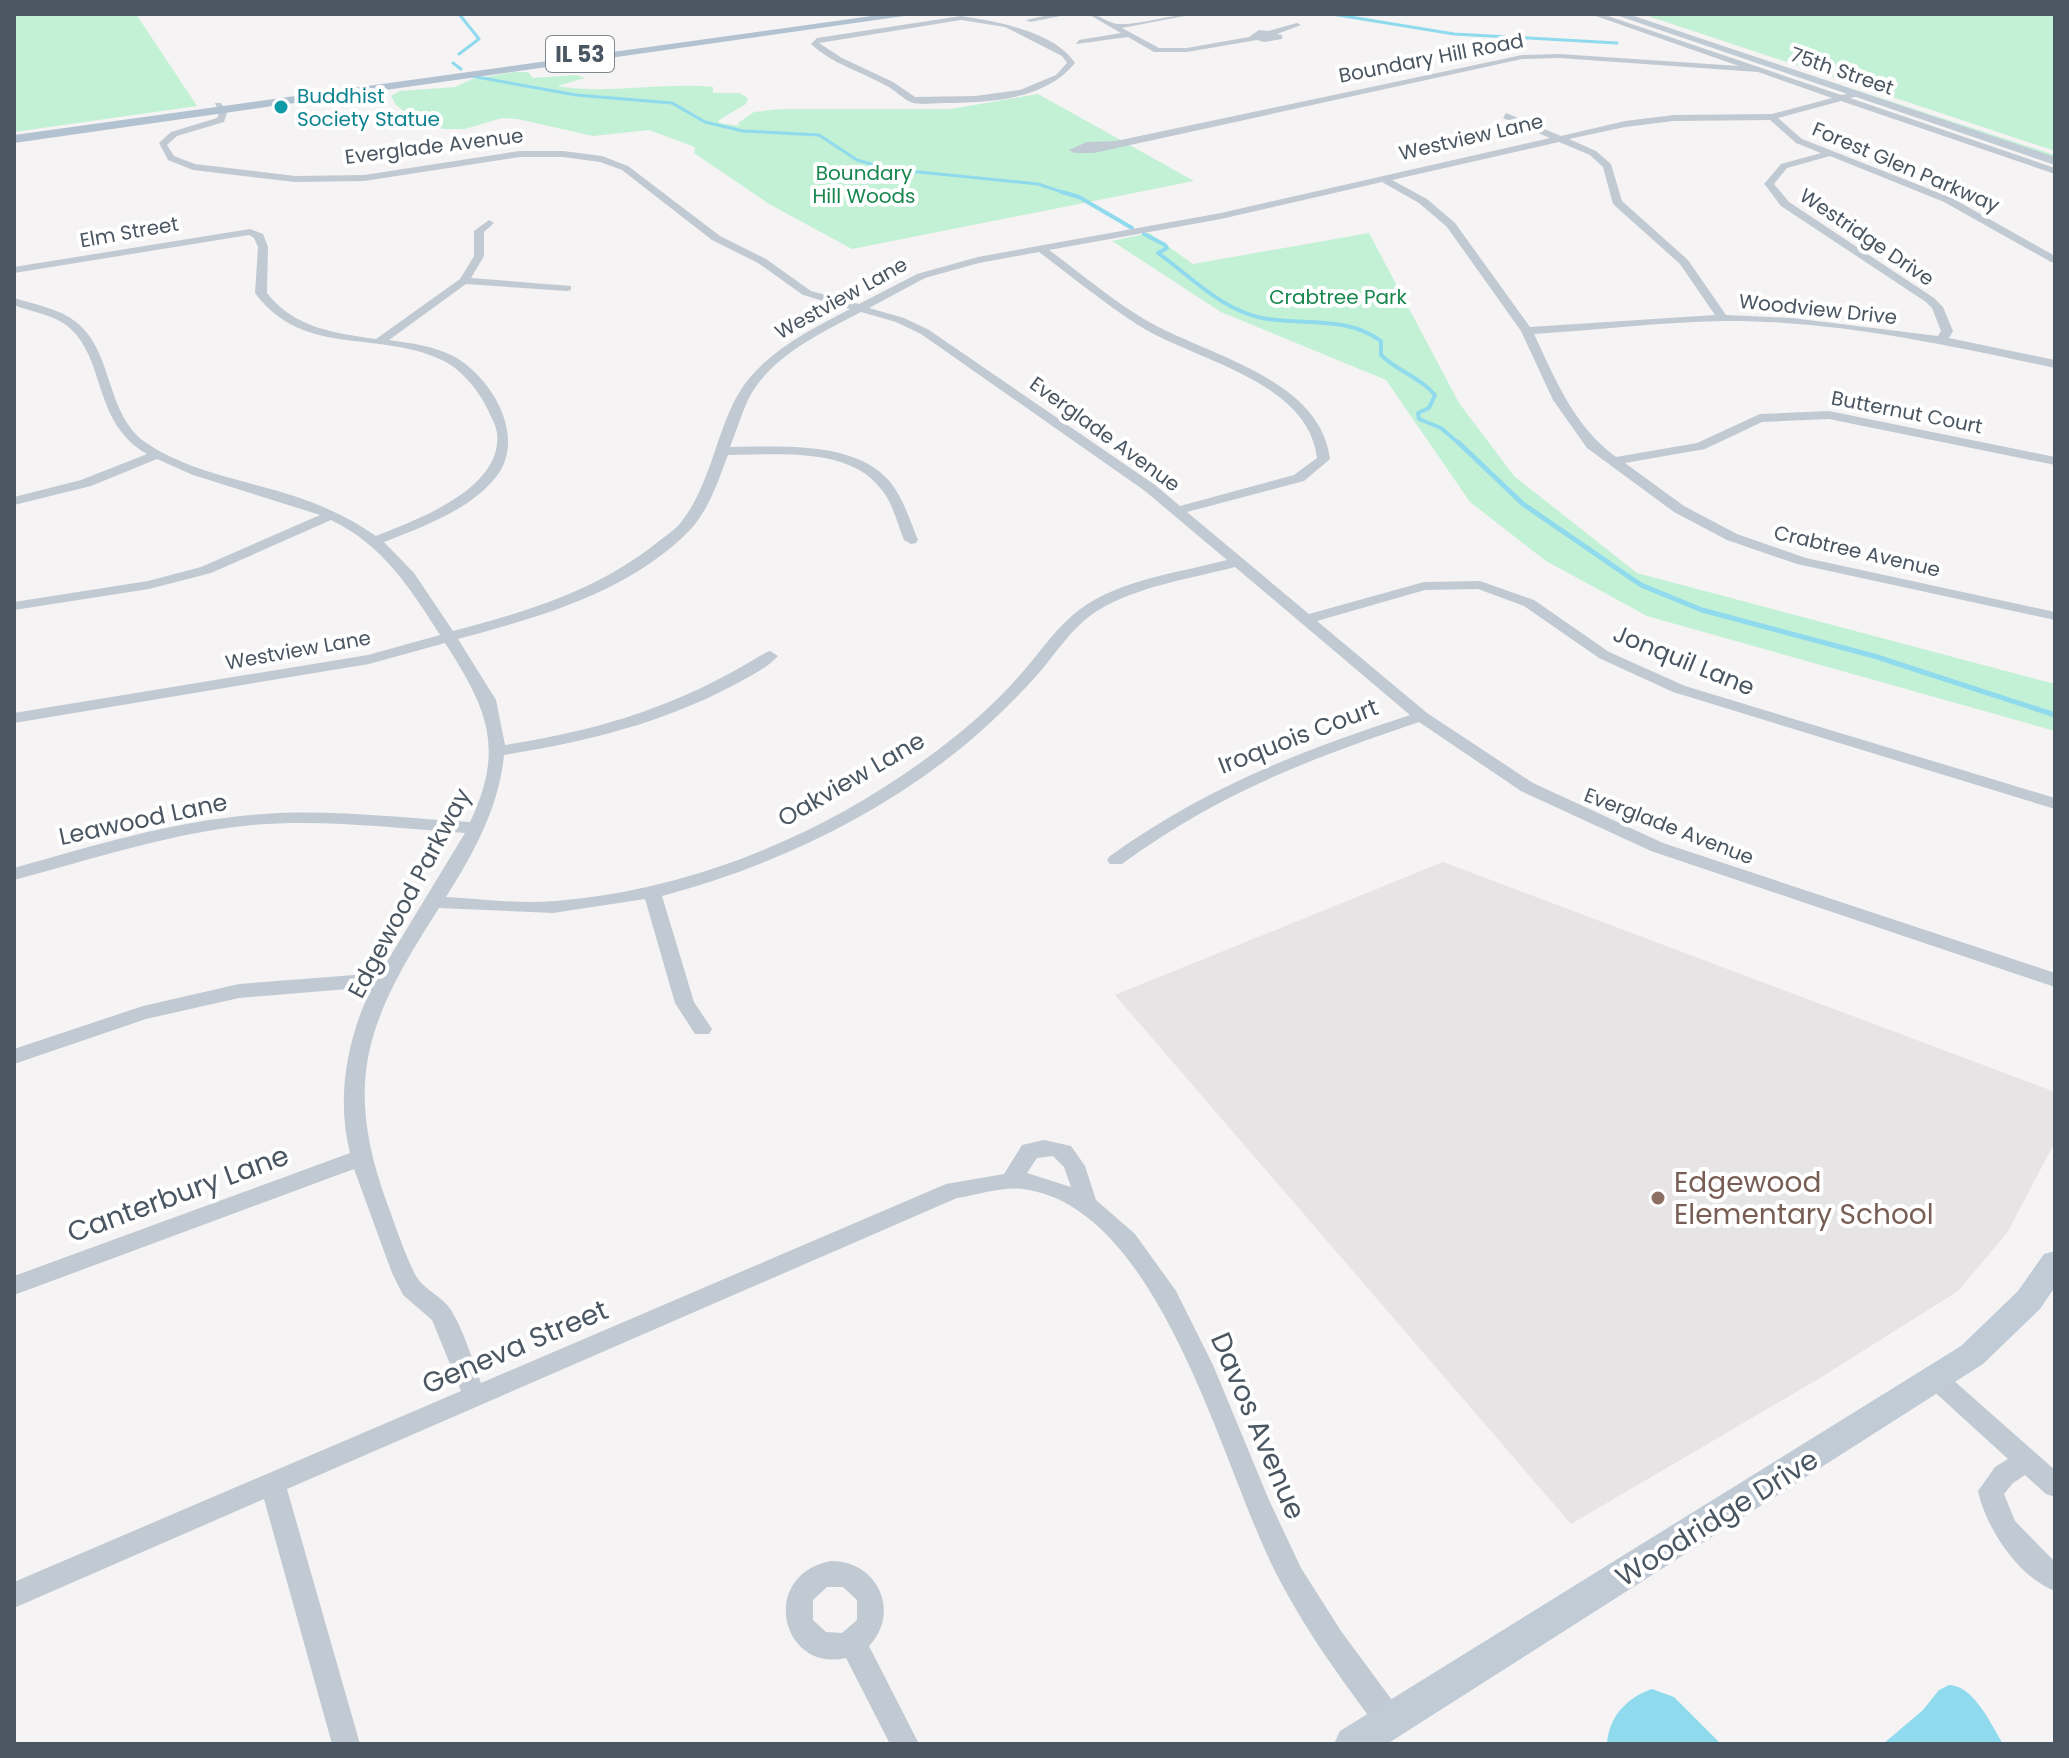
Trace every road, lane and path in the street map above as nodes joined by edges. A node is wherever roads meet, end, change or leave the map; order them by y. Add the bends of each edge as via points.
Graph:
1 (875, 14) edge
2 (912, 14) edge
3 (1067, 14) edge
4 (1092, 14) edge
5 (1191, 14) edge
6 (1594, 14) edge
7 (1618, 14) edge
8 (1638, 14) edge
9 (958, 16) edge
10 (939, 17) edge
11 (1030, 20) dead end
12 (1297, 25) dead end
13 (1112, 27) junction
14 (1126, 35) junction
15 (1274, 35) junction
16 (1079, 42) dead end
17 (1288, 42) dead end
18 (1758, 70) junction
19 (1856, 94) junction
20 (1840, 98) junction
21 (220, 108) junction
22 (1506, 116) dead end
23 (1772, 117) junction
24 (14, 133) edge
25 (1559, 138) junction
26 (14, 139) edge
27 (1116, 144) dead end
28 (2055, 153) edge
29 (1828, 154) junction
30 (2055, 161) edge
31 (2055, 171) edge
32 (1382, 178) junction
33 (489, 223) dead end
34 (2055, 243) edge
35 (2030, 244) junction
36 (1041, 249) junction
37 (2055, 260) edge
38 (14, 270) edge
39 (464, 281) junction
40 (567, 288) dead end
41 (14, 302) edge
42 (857, 309) junction
43 (1723, 318) junction
44 (1527, 331) junction
45 (1942, 340) junction
46 (379, 342) junction
47 (2055, 364) edge
48 (723, 451) junction
49 (158, 454) junction
50 (1614, 461) junction
51 (2055, 461) edge
52 (14, 501) edge
53 (1177, 511) junction
54 (332, 515) junction
55 (911, 540) dead end
56 (375, 541) junction
57 (1237, 562) junction
58 (14, 606) edge
59 (2055, 616) edge
60 (1305, 620) junction
61 (449, 637) junction
62 (770, 656) dead end
63 (1421, 716) junction
64 (14, 718) edge
65 (497, 751) junction
66 (2055, 804) edge
67 (476, 828) junction
68 (1116, 860) dead end
69 (14, 874) edge
70 (652, 893) junction
71 (432, 902) junction
72 (385, 979) junction
73 (2055, 980) edge
74 (702, 1029) dead end
75 (14, 1057) edge
76 (363, 1157) junction
77 (1013, 1177) junction
78 (1045, 1181) joint
79 (1085, 1200) junction
80 (2055, 1263) edge
81 (14, 1286) edge
82 (1936, 1379) junction
83 (475, 1396) junction
84 (2027, 1461) junction
85 (273, 1485) junction
86 (2055, 1486) edge
87 (2055, 1579) edge
88 (14, 1595) edge
89 (852, 1641) dead end
90 (1390, 1721) junction
91 (1360, 1742) edge
92 (346, 1744) edge
93 (905, 1744) edge

1 - 21 main road, IL 53
2 - 21 main road, IL 53
3 - 11 street
4 - 13 street
5 - 13 street
6 - 18 street
7 - 19 main road, 75th Street
8 - 28 main road, 75th Street
9 - 10 street
9 - 10 street via 1007,25 1065,54 1071,63 1057,80 1042,87 967,100 913,100 895,84 864,73 815,44
12 - 15 street
13 - 14 street
14 - 15 street via 1166,51
14 - 16 street
15 - 17 street
18 - 20 street
18 - 27 street, Boundary Hill Road via 1522,57
19 - 20 street, Westview Lane
19 - 30 main road, 75th Street
20 - 23 street, Westview Lane
20 - 31 street
21 - 24 main road, IL 53
21 - 26 main road, IL 53
21 - 42 street, Everglade Avenue via 223,116 216,122 168,138 162,145 165,153 207,170 295,179 364,178 520,154 602,159 625,168 716,238 762,261 798,289
22 - 25 street
23 - 25 street, Westview Lane via 1655,119
23 - 29 street, Forest Glen Parkway via 1793,138
25 - 32 street, Westview Lane
25 - 43 street via 1605,162 1617,202 1684,262
29 - 35 street, Forest Glen Parkway via 1948,200
29 - 45 street, Westridge Drive via 1779,170 1769,184 1773,192 1930,300 1947,331
32 - 36 street, Westview Lane via 1221,216
32 - 44 street, Crabtree Avenue via 1442,216
33 - 39 street via 479,231 479,256
34 - 35 street
35 - 37 street, Forest Glen Parkway
36 - 42 street, Westview Lane via 941,269
36 - 53 street via 1143,323 1278,389 1316,426 1324,459 1306,475
38 - 46 street, Elm Street via 250,232 263,247 261,293 274,311 320,332
39 - 40 street
39 - 46 street
41 - 49 street, Edgewood Parkway via 79,331 122,426
42 - 48 street, Westview Lane via 796,343 759,373 742,399
42 - 53 street, Everglade Avenue via 925,332
43 - 44 street, Woodview Drive
43 - 45 street, Woodview Drive
44 - 50 street, Crabtree Avenue via 1568,416
45 - 47 street, Woodview Drive
46 - 56 street via 432,352 465,369 500,418 506,442 497,467 479,488 433,517
48 - 55 street via 821,454 856,464 886,485
48 - 61 street, Westview Lane via 706,495 685,527 640,564 570,600
49 - 52 street via 86,483
49 - 54 street, Edgewood Parkway
50 - 51 street, Butternut Court via 1687,450 1751,421 1801,414
50 - 59 street, Crabtree Avenue via 1696,520 1753,546
53 - 57 street, Everglade Avenue
54 - 56 street, Edgewood Parkway
54 - 58 street via 206,570 149,585
56 - 61 street, Edgewood Parkway via 411,577
57 - 60 street, Everglade Avenue
57 - 70 street, Oakview Lane via 1094,606 984,719 899,783 775,851
60 - 63 street, Everglade Avenue
60 - 66 street, Jonquil Lane via 1424,586 1480,585 1529,603 1604,655 1679,689
61 - 64 street, Westview Lane via 325,668
61 - 65 street, Edgewood Parkway via 491,709
62 - 65 street via 721,687 657,717 598,735
63 - 68 street, Iroquois Court via 1281,763 1226,788
63 - 73 street, Everglade Avenue via 1527,787 1613,830
65 - 67 street, Edgewood Parkway via 491,792
67 - 69 street, Leawood Lane via 312,818 254,820 148,837
67 - 71 street, Edgewood Parkway
70 - 71 street, Oakview Lane via 544,907
70 - 74 street via 685,1003
71 - 72 street, Edgewood Parkway
72 - 75 street via 239,991 143,1013
72 - 76 street, Edgewood Parkway via 357,1066 353,1106
76 - 81 street, Canterbury Lane
76 - 83 street, Edgewood Parkway via 403,1273 411,1288 441,1314
77 - 78 street, Geneva Street
77 - 79 street via 1030,1151 1053,1146 1073,1162
77 - 83 street, Geneva Street via 954,1190
78 - 79 street, Davos Avenue
79 - 90 street, Davos Avenue via 1111,1222 1181,1321 1281,1556 1314,1614
80 - 82 main road, Woodridge Drive via 2002,1330
82 - 84 street
82 - 90 main road, Woodridge Drive
83 - 85 street, Geneva Street
84 - 86 street
84 - 87 street via 1991,1491 1994,1513 2006,1533
85 - 88 street, Geneva Street
85 - 92 street
89 - 93 street
90 - 91 main road, Woodridge Drive

